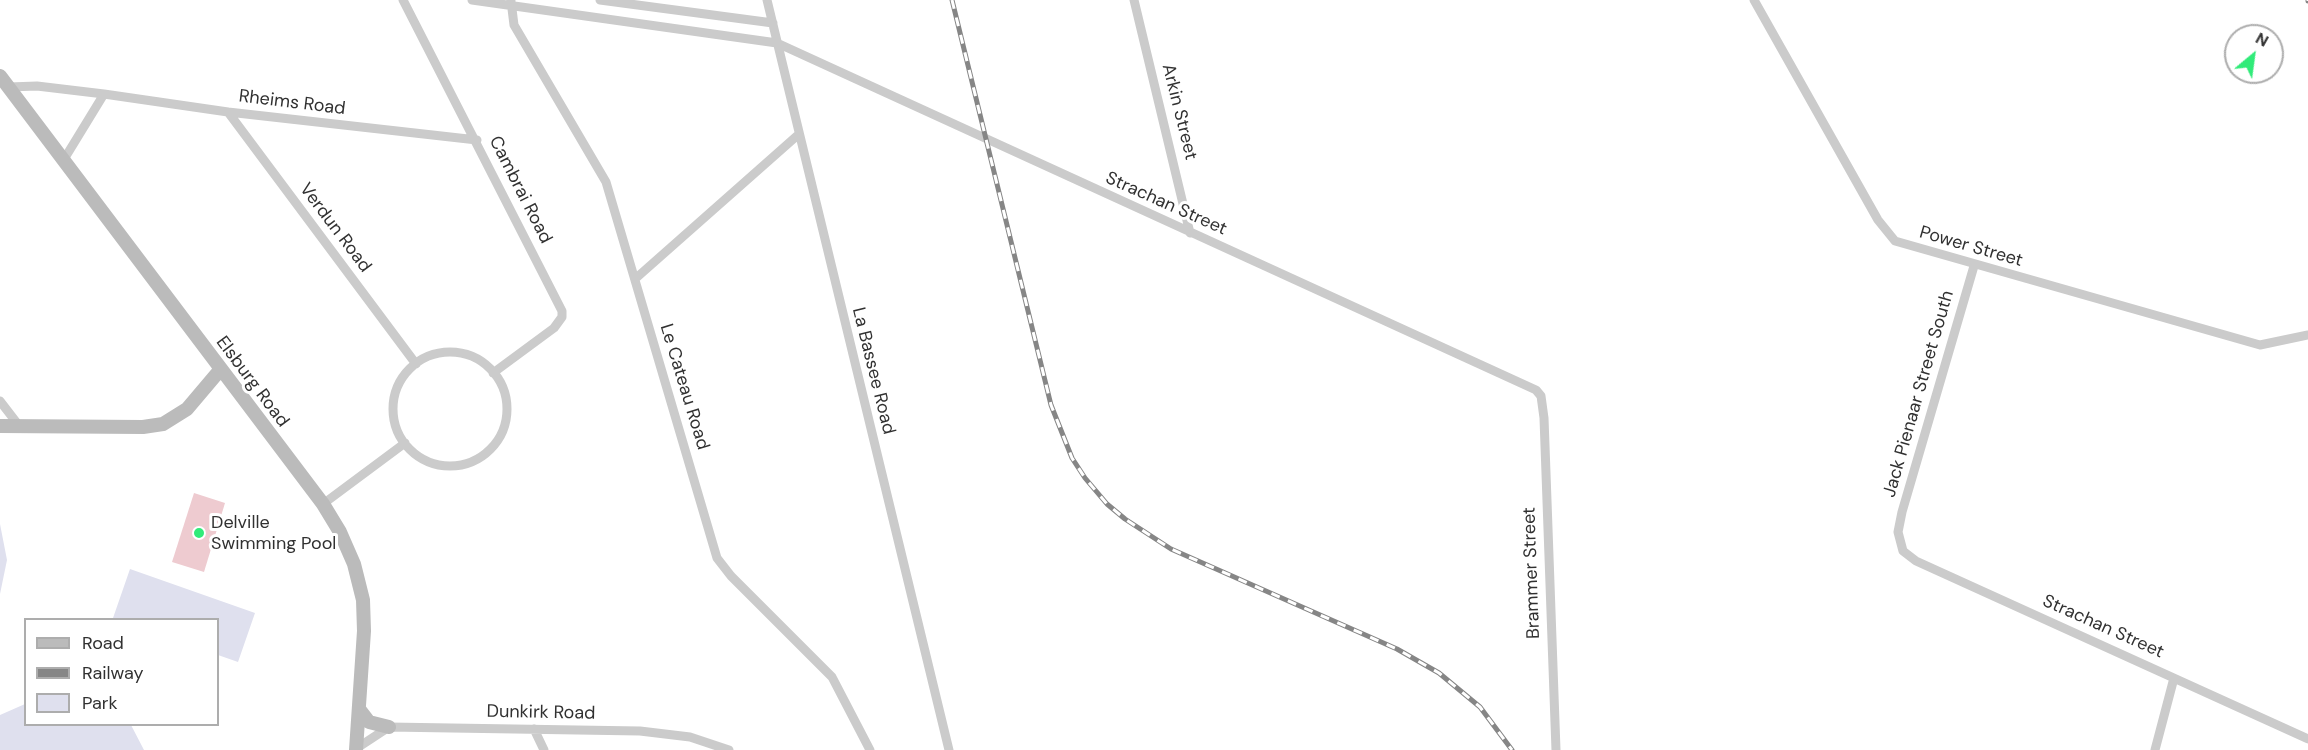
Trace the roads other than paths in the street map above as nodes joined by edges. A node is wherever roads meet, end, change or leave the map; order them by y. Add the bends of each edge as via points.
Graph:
1 (403, 0) edge
2 (472, 0) edge
3 (600, 0) edge
4 (767, 0) edge
5 (1134, 0) edge
6 (1754, 0) edge
7 (638, 2) edge
8 (511, 3) edge
9 (773, 23) junction
10 (639, 24) junction
11 (777, 43) junction
12 (0, 76) edge
13 (9, 87) junction
14 (104, 94) junction
15 (228, 112) junction
16 (799, 134) junction
17 (477, 140) junction
18 (63, 161) junction
19 (1190, 233) junction
20 (1974, 266) junction
21 (635, 279) junction
22 (2308, 335) edge
23 (416, 364) junction
24 (220, 370) junction
25 (493, 373) junction
26 (1541, 396) joint
27 (0, 401) edge
28 (0, 426) edge
29 (20, 427) junction
30 (405, 444) junction
31 (323, 504) junction
32 (1898, 532) joint
33 (2174, 678) junction
34 (359, 709) junction
35 (389, 727) junction
36 (534, 729) junction
37 (2308, 739) edge
38 (355, 750) edge
39 (544, 750) edge
40 (729, 750) edge
41 (870, 750) edge
42 (949, 750) edge
43 (1556, 750) edge
44 (2155, 750) edge

1 - 17 street, Cambrai Road
2 - 8 street, Strachan Street
3 - 7 street
4 - 9 street, La Bassee Road
5 - 19 street, Arkin Street
6 - 20 street, Power Street via 1890,236 1901,244
7 - 9 street
7 - 10 street
8 - 10 street, Strachan Street
8 - 21 street, Le Cateau Road via 514,25 606,182
9 - 11 street, La Bassee Road
10 - 11 street, Strachan Street
11 - 16 street, La Bassee Road
11 - 19 street, Strachan Street
12 - 13 main road, Elsburg Road
13 - 14 street, Rheims Road via 37,86
13 - 18 main road, Elsburg Road
14 - 15 street, Rheims Road
14 - 18 street
15 - 17 street, Rheims Road
15 - 23 street, Verdun Road
16 - 21 street
16 - 42 street, La Bassee Road
17 - 25 street, Cambrai Road via 562,311 554,328
18 - 24 main road, Elsburg Road
19 - 26 street, Strachan Street via 1527,384
20 - 22 street, Power Street via 2260,345
20 - 32 street, Jack Pienaar Street South
21 - 41 street, Le Cateau Road via 717,558 826,669
23 - 25 street via 435,354 456,353 477,359
23 - 30 street via 402,379 394,399 394,419
24 - 29 main road via 187,409 163,424
24 - 31 main road, Elsburg Road
25 - 30 street via 505,394 507,413 503,431 489,451 467,463 442,465 419,457
26 - 43 street, Brammer Street
27 - 29 street
28 - 29 main road
30 - 31 street
31 - 34 main road, Elsburg Road via 350,552 361,584 364,631
32 - 33 street, Strachan Street via 1903,551 1916,561
33 - 37 street, Strachan Street
33 - 44 street
34 - 35 main road via 369,722
34 - 38 main road, Elsburg Road
35 - 36 street, Dunkirk Road
35 - 38 street
36 - 39 street
36 - 40 street, Dunkirk Road via 668,734

